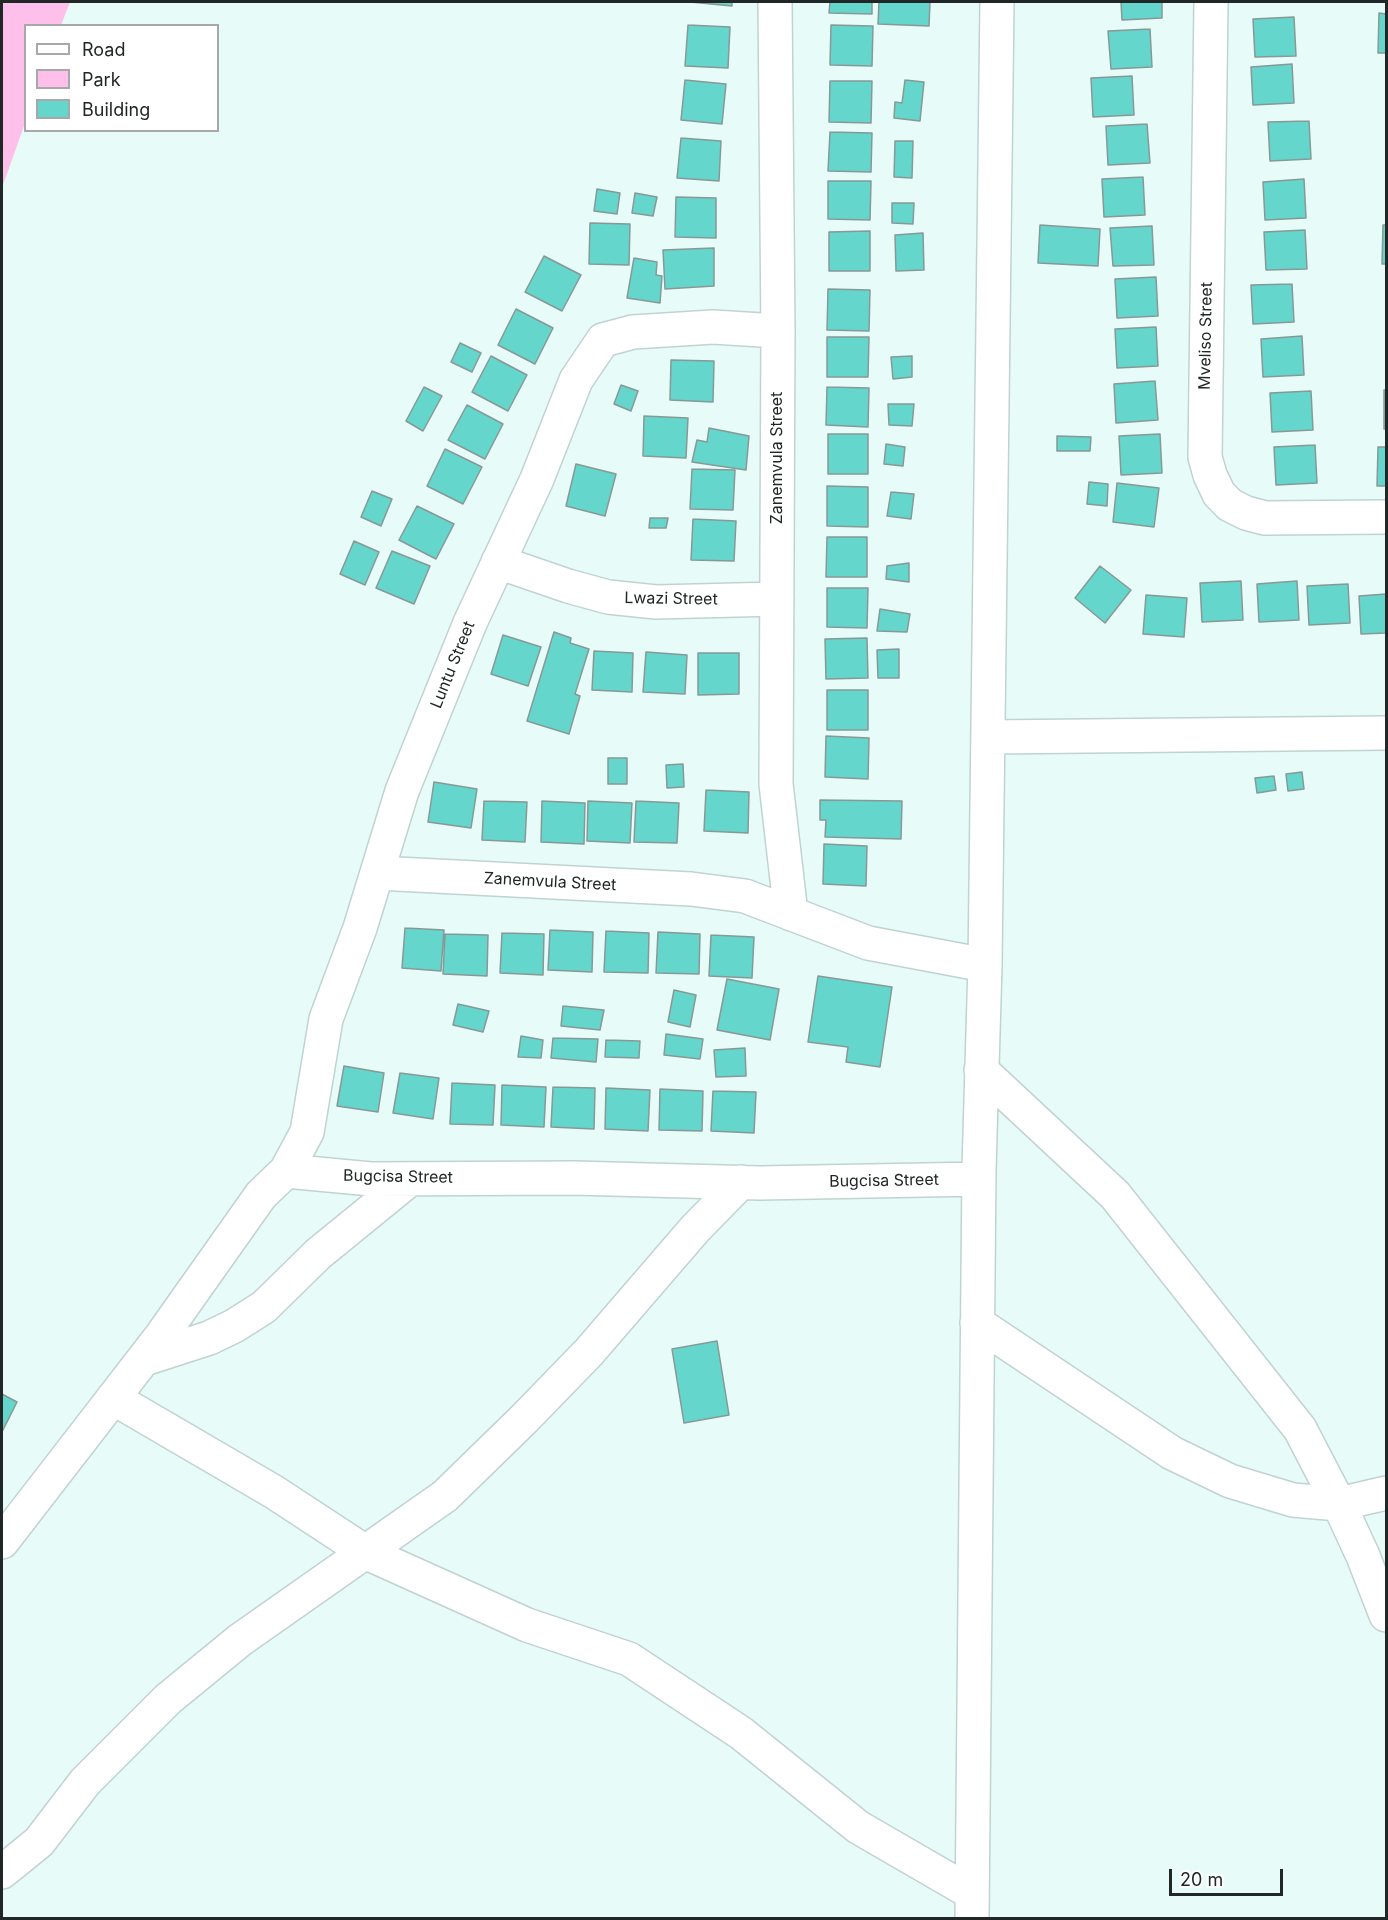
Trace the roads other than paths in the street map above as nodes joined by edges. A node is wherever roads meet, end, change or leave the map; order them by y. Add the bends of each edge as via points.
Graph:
1 (775, 2) edge
2 (997, 2) edge
3 (1211, 2) edge
4 (778, 331) junction
5 (1386, 517) edge
6 (498, 562) junction
7 (777, 598) junction
8 (1386, 733) edge
9 (988, 737) junction
10 (377, 873) junction
11 (791, 914) junction
12 (985, 964) junction
13 (981, 1070) junction
14 (286, 1171) junction
15 (410, 1179) junction
16 (979, 1179) junction
17 (741, 1182) junction
18 (977, 1323) junction
19 (144, 1359) junction
20 (114, 1398) junction
21 (1386, 1493) edge
22 (1339, 1504) junction
23 (2, 1542) edge
24 (367, 1552) junction
25 (1386, 1615) edge
26 (2, 1872) edge
27 (972, 1906) edge

1 - 4 street, Zanemvula Street
2 - 9 street
3 - 5 street, Mveliso Street via 1205,457 1210,475 1230,506 1264,518
4 - 6 street, Luntu Street via 702,328 633,332 603,340 576,380
4 - 7 street, Zanemvula Street
6 - 7 street, Lwazi Street via 608,597 656,602
6 - 10 street, Luntu Street via 402,791
7 - 11 street, Zanemvula Street via 776,784
8 - 9 street
9 - 12 street
10 - 11 street, Zanemvula Street via 691,889 745,896
10 - 14 street, Luntu Street via 326,1019 307,1132
11 - 12 street, Zanemvula Street via 868,943
12 - 13 street
13 - 16 street
13 - 22 street via 1115,1195 1300,1429
14 - 15 street, Bugcisa Street
14 - 19 street via 261,1195
15 - 17 street, Bugcisa Street
15 - 19 street via 318,1254 264,1307 209,1338
16 - 17 street, Bugcisa Street
16 - 18 street
17 - 24 street via 525,1418 445,1496
18 - 22 street via 1172,1453 1230,1481 1293,1500
18 - 27 street
19 - 20 street
20 - 23 street
20 - 24 street
21 - 22 street
22 - 25 street
24 - 26 street via 240,1640 168,1699 85,1782 39,1842
24 - 27 street via 527,1625 629,1659 741,1733 858,1827

